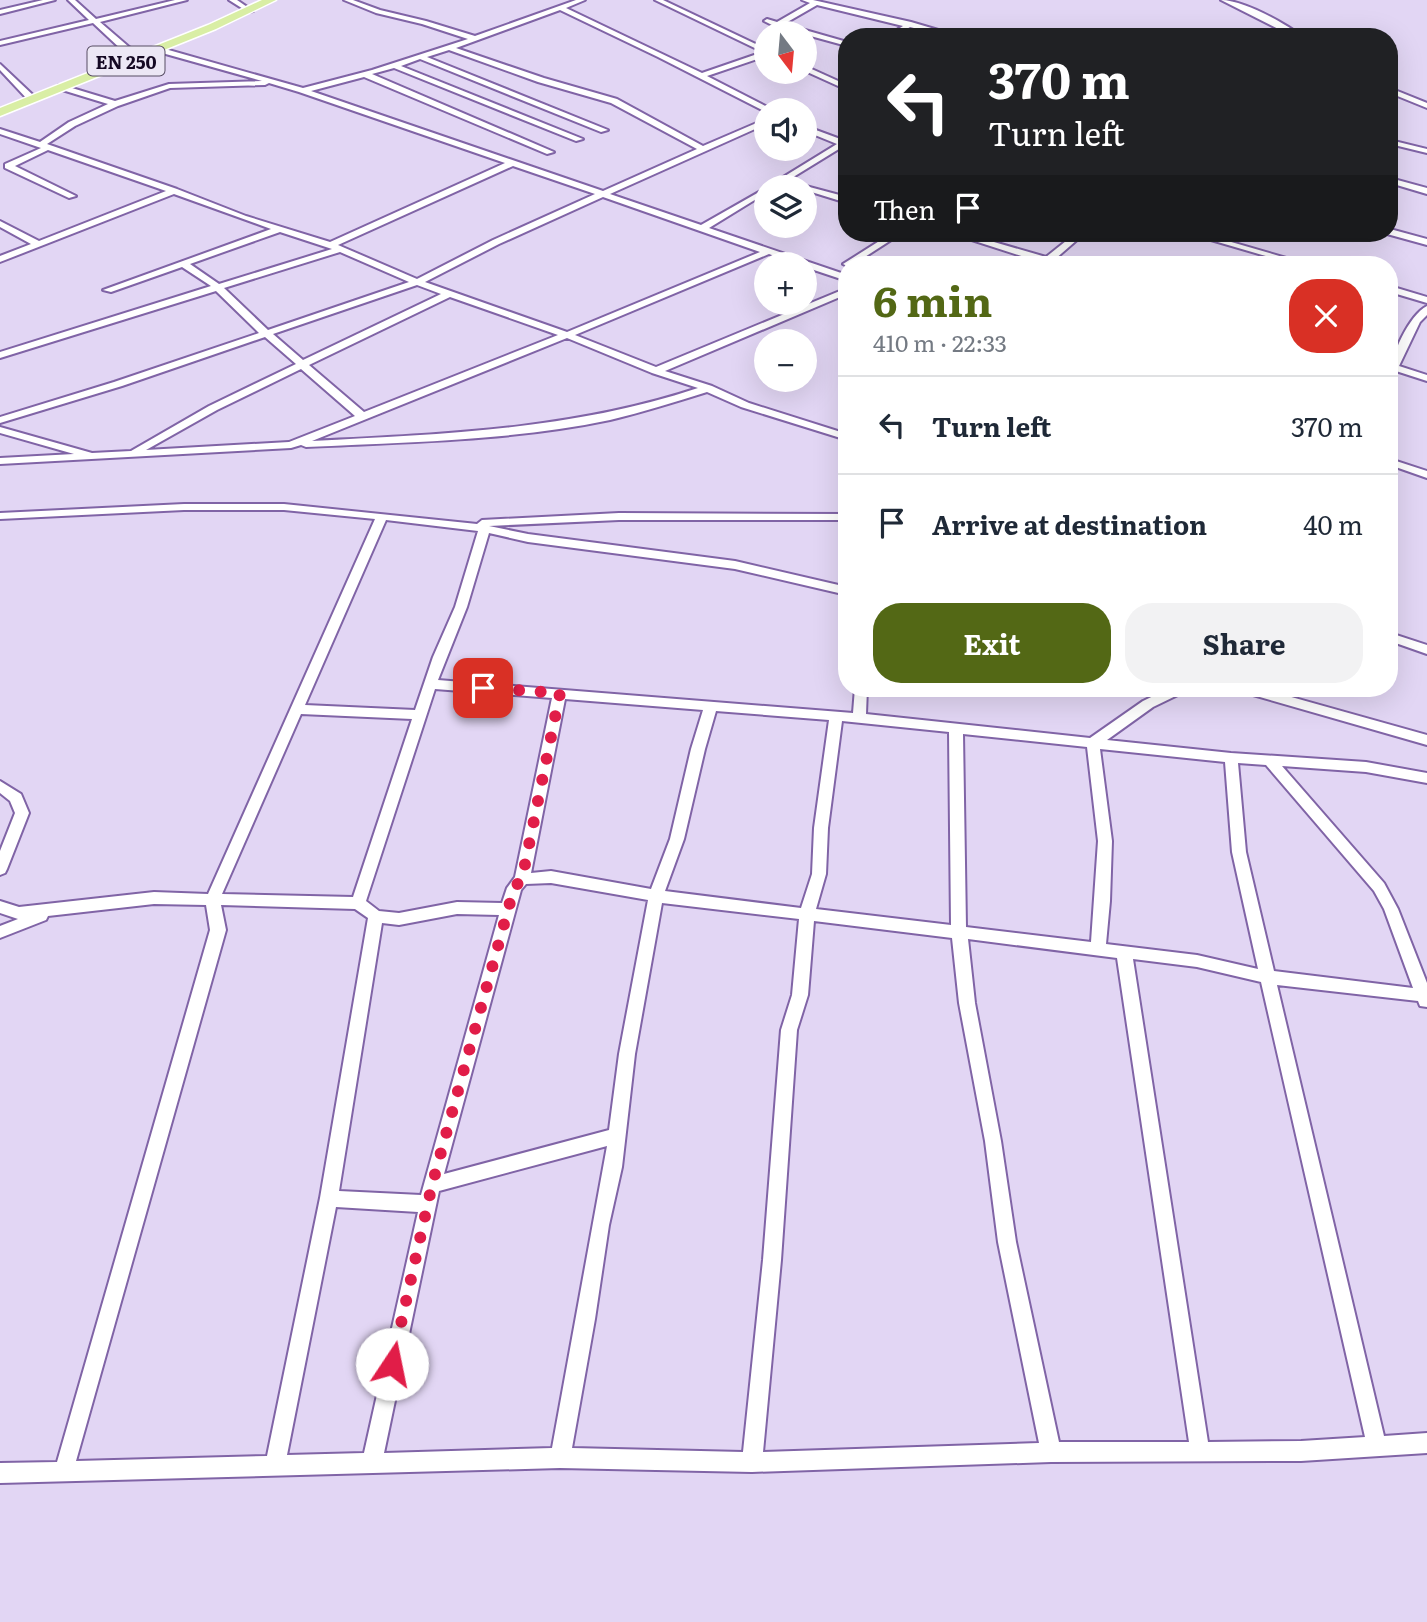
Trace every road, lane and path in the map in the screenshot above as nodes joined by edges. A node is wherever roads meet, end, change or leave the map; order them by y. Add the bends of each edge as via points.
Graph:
1 (52, 0) edge
2 (71, 0) edge
3 (184, 0) edge
4 (232, 0) edge
5 (271, 0) edge
6 (283, 0) edge
7 (347, 0) edge
8 (582, 0) edge
9 (658, 0) edge
10 (805, 0) edge
11 (1224, 0) edge
12 (816, 3) junction
13 (560, 8) junction
14 (251, 11) junction
15 (0, 12) edge
16 (783, 21) edge
17 (94, 22) junction
18 (911, 24) junction
19 (904, 28) edge
20 (926, 28) edge
21 (1284, 28) edge
22 (817, 36) edge
23 (476, 38) junction
24 (838, 42) edge
25 (0, 43) edge
26 (754, 46) edge
27 (450, 48) junction
28 (158, 49) junction
29 (140, 56) junction
30 (754, 56) edge
31 (424, 58) junction
32 (396, 66) junction
33 (1, 68) edge
34 (817, 74) edge
35 (367, 75) junction
36 (702, 75) junction
37 (275, 82) junction
38 (838, 84) edge
39 (62, 87) junction
40 (302, 90) junction
41 (1398, 93) edge
42 (32, 99) junction
43 (754, 102) edge
44 (115, 104) junction
45 (1427, 106) edge
46 (0, 112) edge
47 (754, 126) edge
48 (604, 130) dead end
49 (0, 131) edge
50 (817, 132) edge
51 (579, 139) dead end
52 (838, 140) edge
53 (1398, 144) edge
54 (46, 145) junction
55 (838, 146) edge
56 (703, 149) junction
57 (1427, 151) edge
58 (550, 152) dead end
59 (512, 163) junction
60 (793, 175) edge
61 (1398, 183) edge
62 (174, 191) junction
63 (817, 191) edge
64 (1427, 191) edge
65 (605, 194) junction
66 (72, 196) dead end
67 (754, 197) edge
68 (838, 198) edge
69 (0, 224) edge
70 (702, 228) junction
71 (278, 230) junction
72 (1398, 234) edge
73 (884, 242) edge
74 (981, 242) edge
75 (1070, 242) edge
76 (1223, 242) edge
77 (1427, 242) edge
78 (38, 244) junction
79 (336, 247) junction
80 (767, 252) edge
81 (862, 256) edge
82 (1024, 256) edge
83 (1053, 256) edge
84 (1273, 256) edge
85 (754, 257) edge
86 (0, 259) edge
87 (183, 263) junction
88 (817, 268) edge
89 (838, 271) edge
90 (834, 274) junction
91 (838, 275) edge
92 (417, 282) junction
93 (218, 287) junction
94 (108, 290) dead end
95 (1398, 291) edge
96 (450, 293) junction
97 (838, 295) edge
98 (1427, 300) edge
99 (1427, 309) edge
100 (268, 333) junction
101 (567, 335) junction
102 (0, 355) edge
103 (1398, 356) edge
104 (302, 366) junction
105 (1398, 371) edge
106 (656, 372) junction
107 (1427, 378) edge
108 (708, 388) junction
109 (363, 417) junction
110 (0, 420) edge
111 (0, 430) edge
112 (838, 432) edge
113 (291, 445) junction
114 (133, 453) junction
115 (95, 456) junction
116 (0, 461) edge
117 (1398, 465) edge
118 (1427, 475) edge
119 (0, 516) edge
120 (838, 517) edge
121 (381, 518) junction
122 (467, 525) junction
123 (485, 528) junction
124 (838, 589) edge
125 (1398, 640) edge
126 (1427, 650) edge
127 (431, 684) junction
128 (560, 693) junction
129 (860, 697) edge
130 (1162, 697) edge
131 (1276, 697) edge
132 (711, 707) junction
133 (295, 709) junction
134 (421, 715) junction
135 (836, 718) junction
136 (859, 718) junction
137 (956, 729) junction
138 (1427, 740) edge
139 (1093, 743) junction
140 (1231, 758) junction
141 (1268, 760) junction
142 (1427, 778) edge
143 (0, 786) edge
144 (0, 869) edge
145 (522, 879) junction
146 (656, 896) junction
147 (212, 900) junction
148 (358, 902) junction
149 (0, 907) edge
150 (65, 907) junction
151 (509, 909) junction
152 (807, 914) junction
153 (376, 916) junction
154 (959, 931) junction
155 (0, 932) edge
156 (1098, 949) junction
157 (1124, 952) junction
158 (1267, 977) junction
159 (1426, 999) edge
160 (618, 1135) junction
161 (432, 1185) junction
162 (330, 1198) junction
163 (427, 1204) junction
164 (1427, 1443) edge
165 (1377, 1447) junction
166 (1051, 1452) junction
167 (1200, 1452) junction
168 (560, 1458) junction
169 (752, 1462) junction
170 (372, 1464) junction
171 (275, 1466) junction
172 (64, 1471) junction
173 (0, 1473) edge

1 - 15 street
2 - 17 street
3 - 17 street
4 - 14 street
5 - 14 main road, EN 250
6 - 14 main road, EN 250
7 - 23 street
8 - 13 street
9 - 26 street
10 - 12 street
11 - 21 street
12 - 16 street
12 - 18 street
13 - 23 street
13 - 36 street
14 - 28 main road, EN 250
17 - 25 street
17 - 29 street
18 - 19 street
18 - 20 street
22 - 24 street
23 - 27 street
27 - 31 street
27 - 56 street via 614,101
28 - 29 main road, EN 250
28 - 37 street
29 - 39 main road, EN 250
30 - 36 street
31 - 32 street
31 - 48 street
32 - 35 street
32 - 51 street
33 - 42 street
34 - 38 street
35 - 40 street
35 - 58 street
36 - 43 street
37 - 40 street
37 - 44 street via 169,86
39 - 42 main road, EN 250
39 - 44 street
40 - 59 street
41 - 45 street
42 - 46 main road, EN 250
44 - 54 street via 72,124
47 - 56 street
49 - 54 street
50 - 52 street
53 - 57 street
54 - 62 street
54 - 66 street via 8,166
55 - 60 street
56 - 65 street
59 - 65 street
59 - 79 street
61 - 64 street
62 - 71 street
62 - 78 street
63 - 68 street
65 - 70 street
65 - 92 street
67 - 70 street
69 - 78 street
70 - 80 street
71 - 79 street
71 - 87 street
72 - 77 street
73 - 81 street
74 - 82 street
75 - 83 street
76 - 84 street
78 - 86 street
79 - 92 street
79 - 93 street
85 - 101 street
87 - 93 street
87 - 94 street
88 - 90 street
89 - 90 street
90 - 91 street
92 - 96 street
92 - 100 street
93 - 100 street
93 - 102 street
95 - 98 street
96 - 101 street
96 - 104 street
97 - 106 street
99 - 103 street
100 - 104 street
100 - 110 street
101 - 106 street
101 - 109 street
104 - 109 street
104 - 114 street
105 - 107 street
106 - 108 street
108 - 112 street via 757,410
108 - 113 street via 638,410 520,431
109 - 113 street
111 - 115 street
113 - 114 street
114 - 115 street
115 - 116 street
117 - 118 street
119 - 121 street via 276,506
120 - 122 street via 584,517
121 - 122 street
121 - 133 street
122 - 123 street
123 - 124 street via 528,538 735,565
123 - 127 street
125 - 126 street
127 - 128 street
127 - 134 street
128 - 132 street
128 - 145 street
129 - 136 street
130 - 139 street
131 - 138 street
132 - 135 street
132 - 146 street via 677,839
133 - 134 street
133 - 147 street
134 - 148 street
135 - 136 street
135 - 152 street via 819,874
136 - 137 street
137 - 139 street
137 - 154 street
139 - 140 street
139 - 156 street via 1105,841
140 - 141 street
140 - 158 street via 1239,852
141 - 142 street via 1366,767
141 - 159 street via 1379,887
143 - 144 street via 16,798 22,813
145 - 146 street via 551,877
145 - 151 street via 514,888
146 - 152 street
146 - 160 street via 627,1055
147 - 148 street
147 - 150 street via 154,898
147 - 172 street via 218,930
148 - 153 street
149 - 150 street via 19,913
150 - 155 street
151 - 153 street via 457,908 400,919
151 - 161 street
152 - 154 street
152 - 169 street via 803,974 789,1030
153 - 162 street
154 - 156 street
154 - 166 street via 1007,1242
156 - 157 street
157 - 158 street via 1197,961
157 - 167 street
158 - 159 street
158 - 165 street
160 - 161 street
160 - 168 street
161 - 163 street
162 - 163 street
162 - 171 street
163 - 170 street
164 - 165 street
165 - 167 street
166 - 167 street
166 - 169 street
168 - 169 street
168 - 170 street
170 - 171 street
171 - 172 street
172 - 173 street

